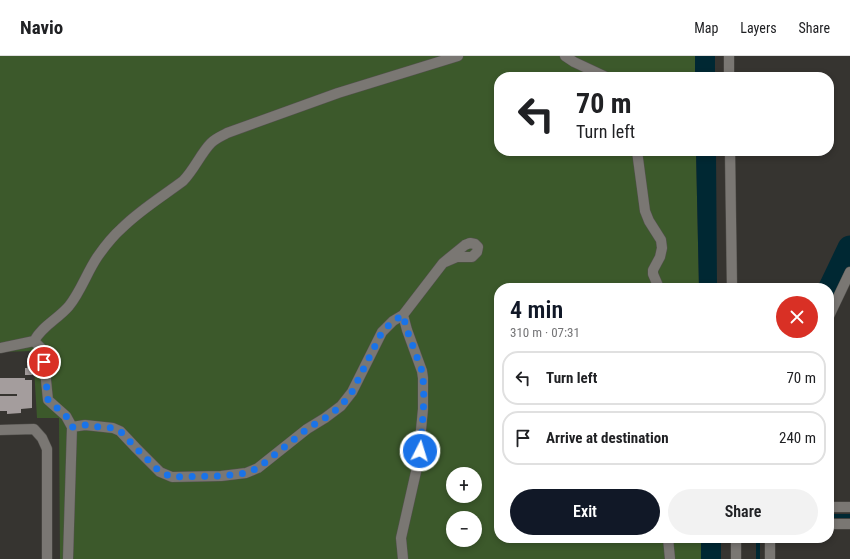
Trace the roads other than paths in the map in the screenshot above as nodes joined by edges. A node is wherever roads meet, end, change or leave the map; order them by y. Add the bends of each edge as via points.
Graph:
1 (458, 56) edge
2 (565, 56) edge
3 (729, 56) edge
4 (595, 72) edge
5 (729, 72) edge
6 (638, 156) edge
7 (730, 156) edge
8 (443, 263) dead end
9 (850, 272) edge
10 (657, 283) edge
11 (732, 283) edge
12 (834, 306) edge
13 (403, 315) junction
14 (34, 341) junction
15 (0, 348) edge
16 (72, 427) junction
17 (0, 430) edge
18 (834, 507) edge
19 (850, 507) edge
20 (834, 524) edge
21 (850, 524) edge
22 (668, 543) edge
23 (736, 543) edge
24 (770, 543) edge
25 (47, 559) edge
26 (68, 559) edge
27 (403, 559) edge
28 (670, 559) edge
29 (736, 559) edge
30 (770, 559) edge

1 - 14 street via 338,93 218,138 206,149 183,181 121,228 93,264 69,306 43,329
2 - 4 street
3 - 5 street
6 - 10 street via 645,211 662,248 653,270
7 - 11 street
8 - 13 street
9 - 12 street
13 - 16 street via 382,332 352,392 341,406 258,468 246,473 172,477 160,472 120,431 85,425
13 - 27 street via 424,378 418,463 401,538
14 - 15 street
14 - 16 street via 43,350 48,400 66,416
16 - 26 street
17 - 25 street via 34,429 47,449
18 - 19 street
20 - 21 street
22 - 28 street
23 - 29 street
24 - 30 street

